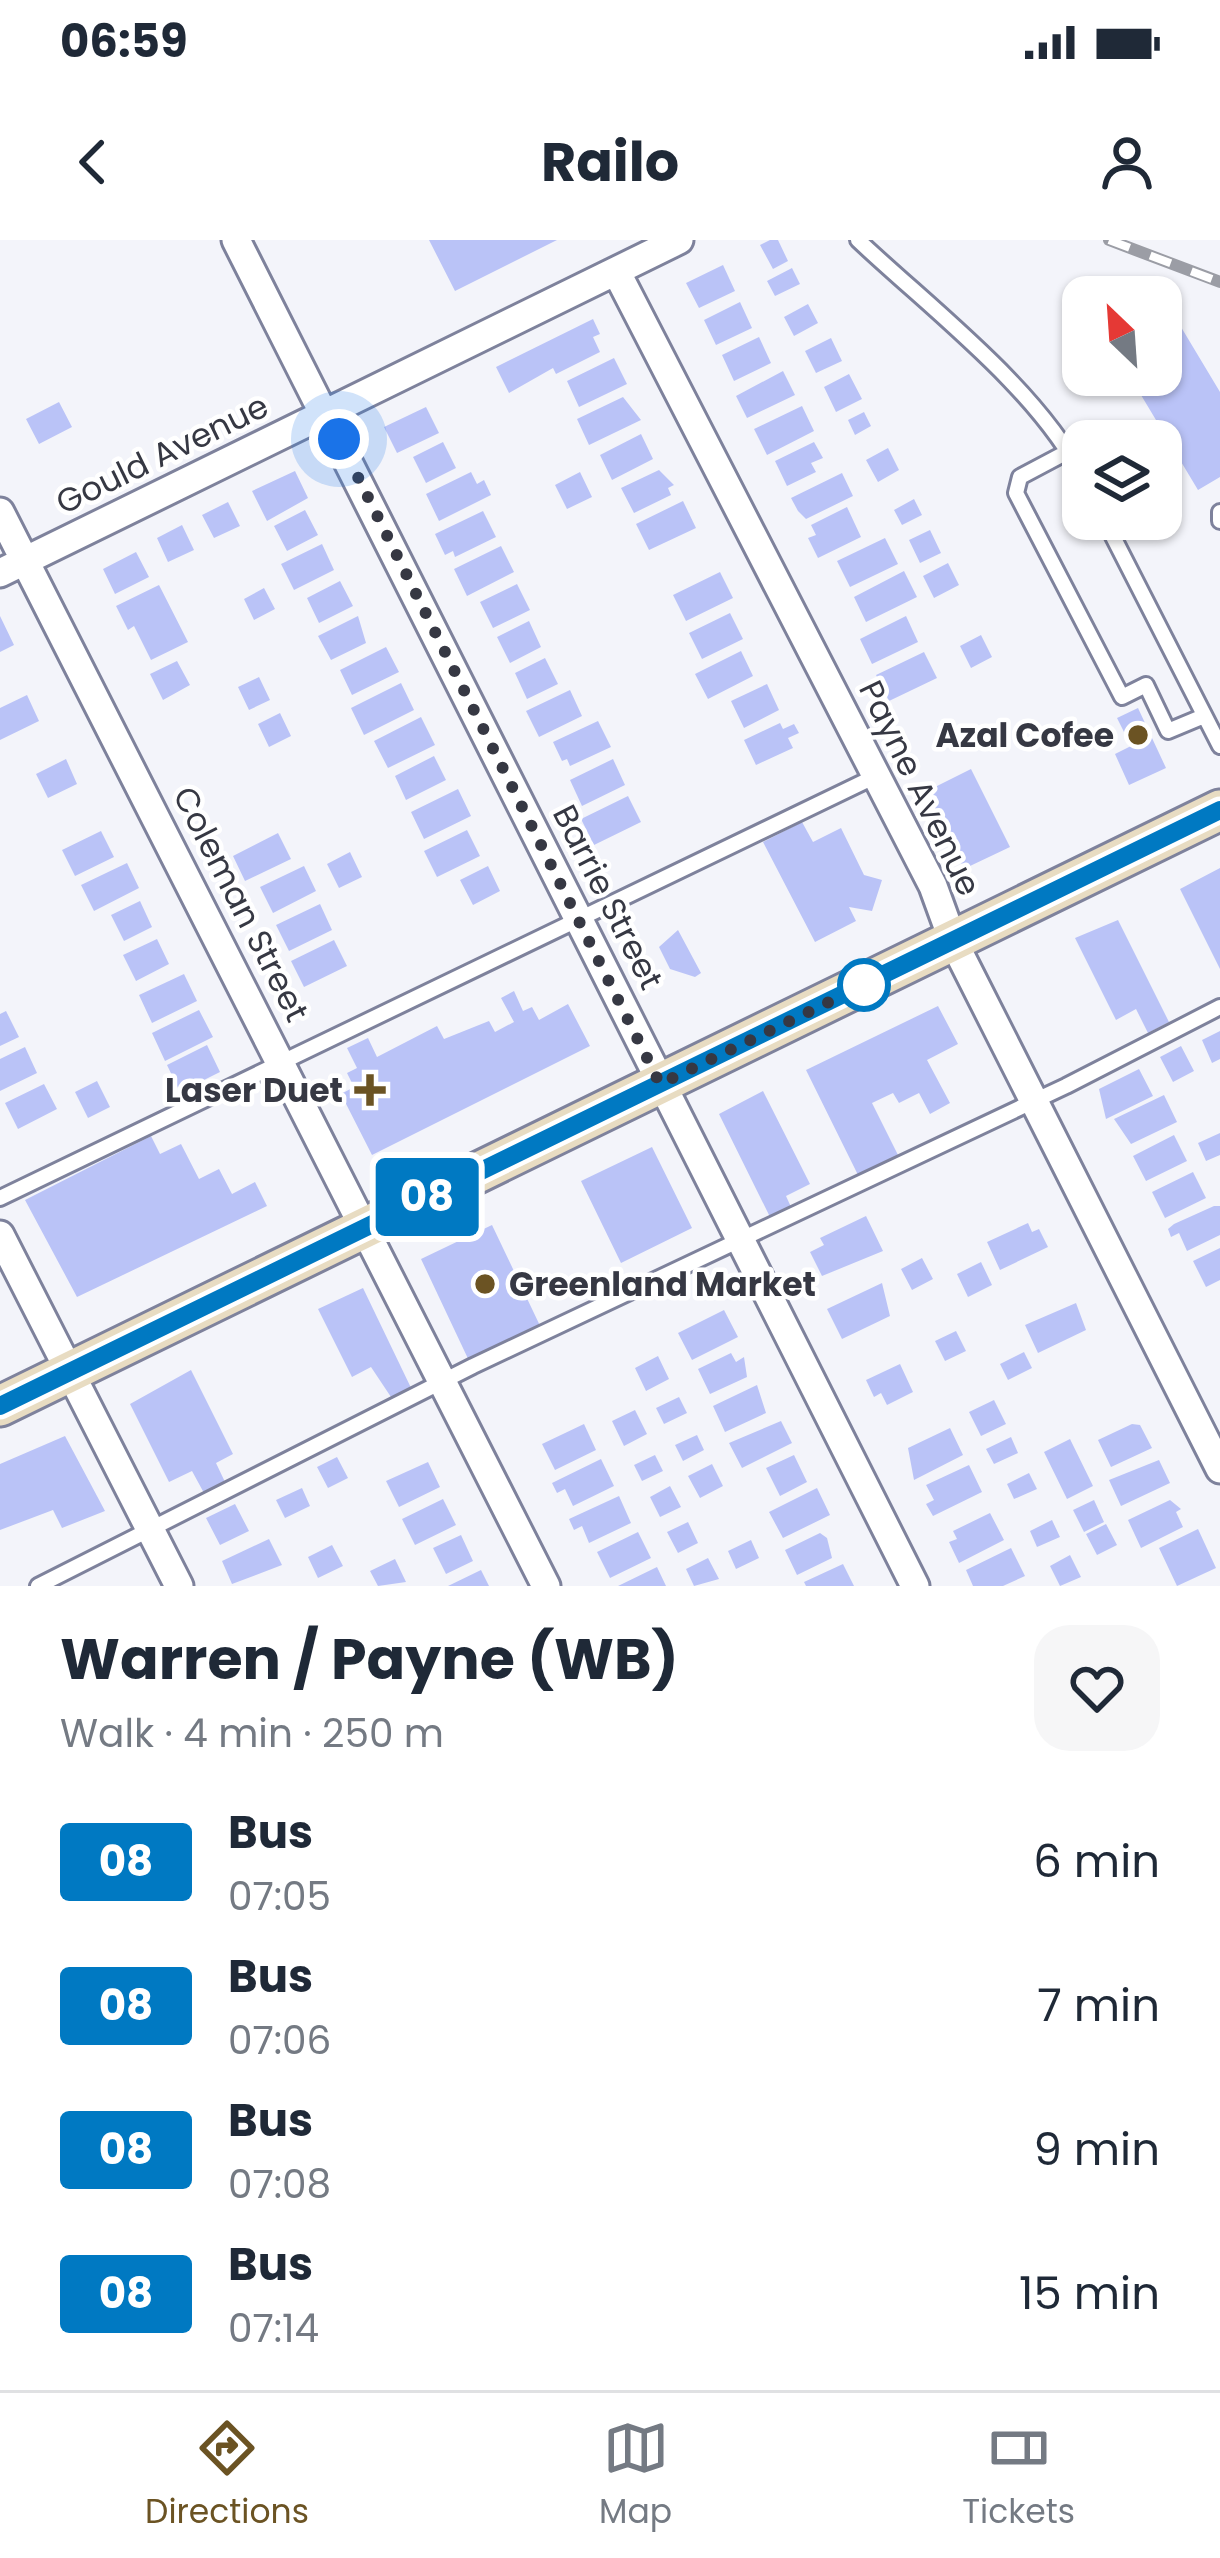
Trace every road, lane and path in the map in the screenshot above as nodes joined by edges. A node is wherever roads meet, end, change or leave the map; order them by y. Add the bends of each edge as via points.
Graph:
1 (236, 240) edge
2 (679, 240) edge
3 (858, 240) edge
4 (616, 271) junction
5 (327, 414) junction
6 (1062, 443) edge
7 (1062, 456) edge
8 (0, 512) edge
9 (1115, 540) edge
10 (12, 567) edge
11 (1204, 716) junction
12 (1220, 746) edge
13 (876, 776) junction
14 (1220, 810) edge
15 (578, 919) junction
16 (953, 941) junction
17 (1220, 1006) edge
18 (281, 1063) junction
19 (660, 1084) junction
20 (1034, 1100) junction
21 (0, 1198) edge
22 (365, 1228) junction
23 (0, 1235) edge
24 (740, 1240) junction
25 (70, 1372) junction
26 (443, 1382) junction
27 (6, 1398) edge
28 (1220, 1468) edge
29 (150, 1529) junction
30 (38, 1586) edge
31 (178, 1586) edge
32 (546, 1586) edge
33 (915, 1586) edge

1 - 5 street, Barrie Street
2 - 4 street, Gould Avenue
3 - 6 lane
4 - 5 street, Gould Avenue
4 - 13 street, Payne Avenue
5 - 10 street, Gould Avenue
5 - 15 street, Barrie Street
7 - 11 lane via 1020,477 1016,493 1122,697 1146,685 1168,731
8 - 10 street, Coleman Street
9 - 11 lane
10 - 18 street, Coleman Street
11 - 12 lane
13 - 15 lane
13 - 16 street, Payne Avenue
14 - 16 main road
15 - 18 lane
15 - 19 street, Barrie Street
16 - 19 main road
16 - 20 street, Payne Avenue
17 - 20 lane
18 - 21 lane
18 - 22 street, Coleman Street
19 - 22 main road
19 - 24 street, Barrie Street
20 - 24 lane
20 - 28 street, Payne Avenue
22 - 25 main road
22 - 26 street, Coleman Street
23 - 25 street
24 - 26 lane
24 - 33 street, Barrie Street
25 - 27 main road
25 - 29 street
26 - 29 lane
26 - 32 street, Coleman Street
29 - 30 lane
29 - 31 street

